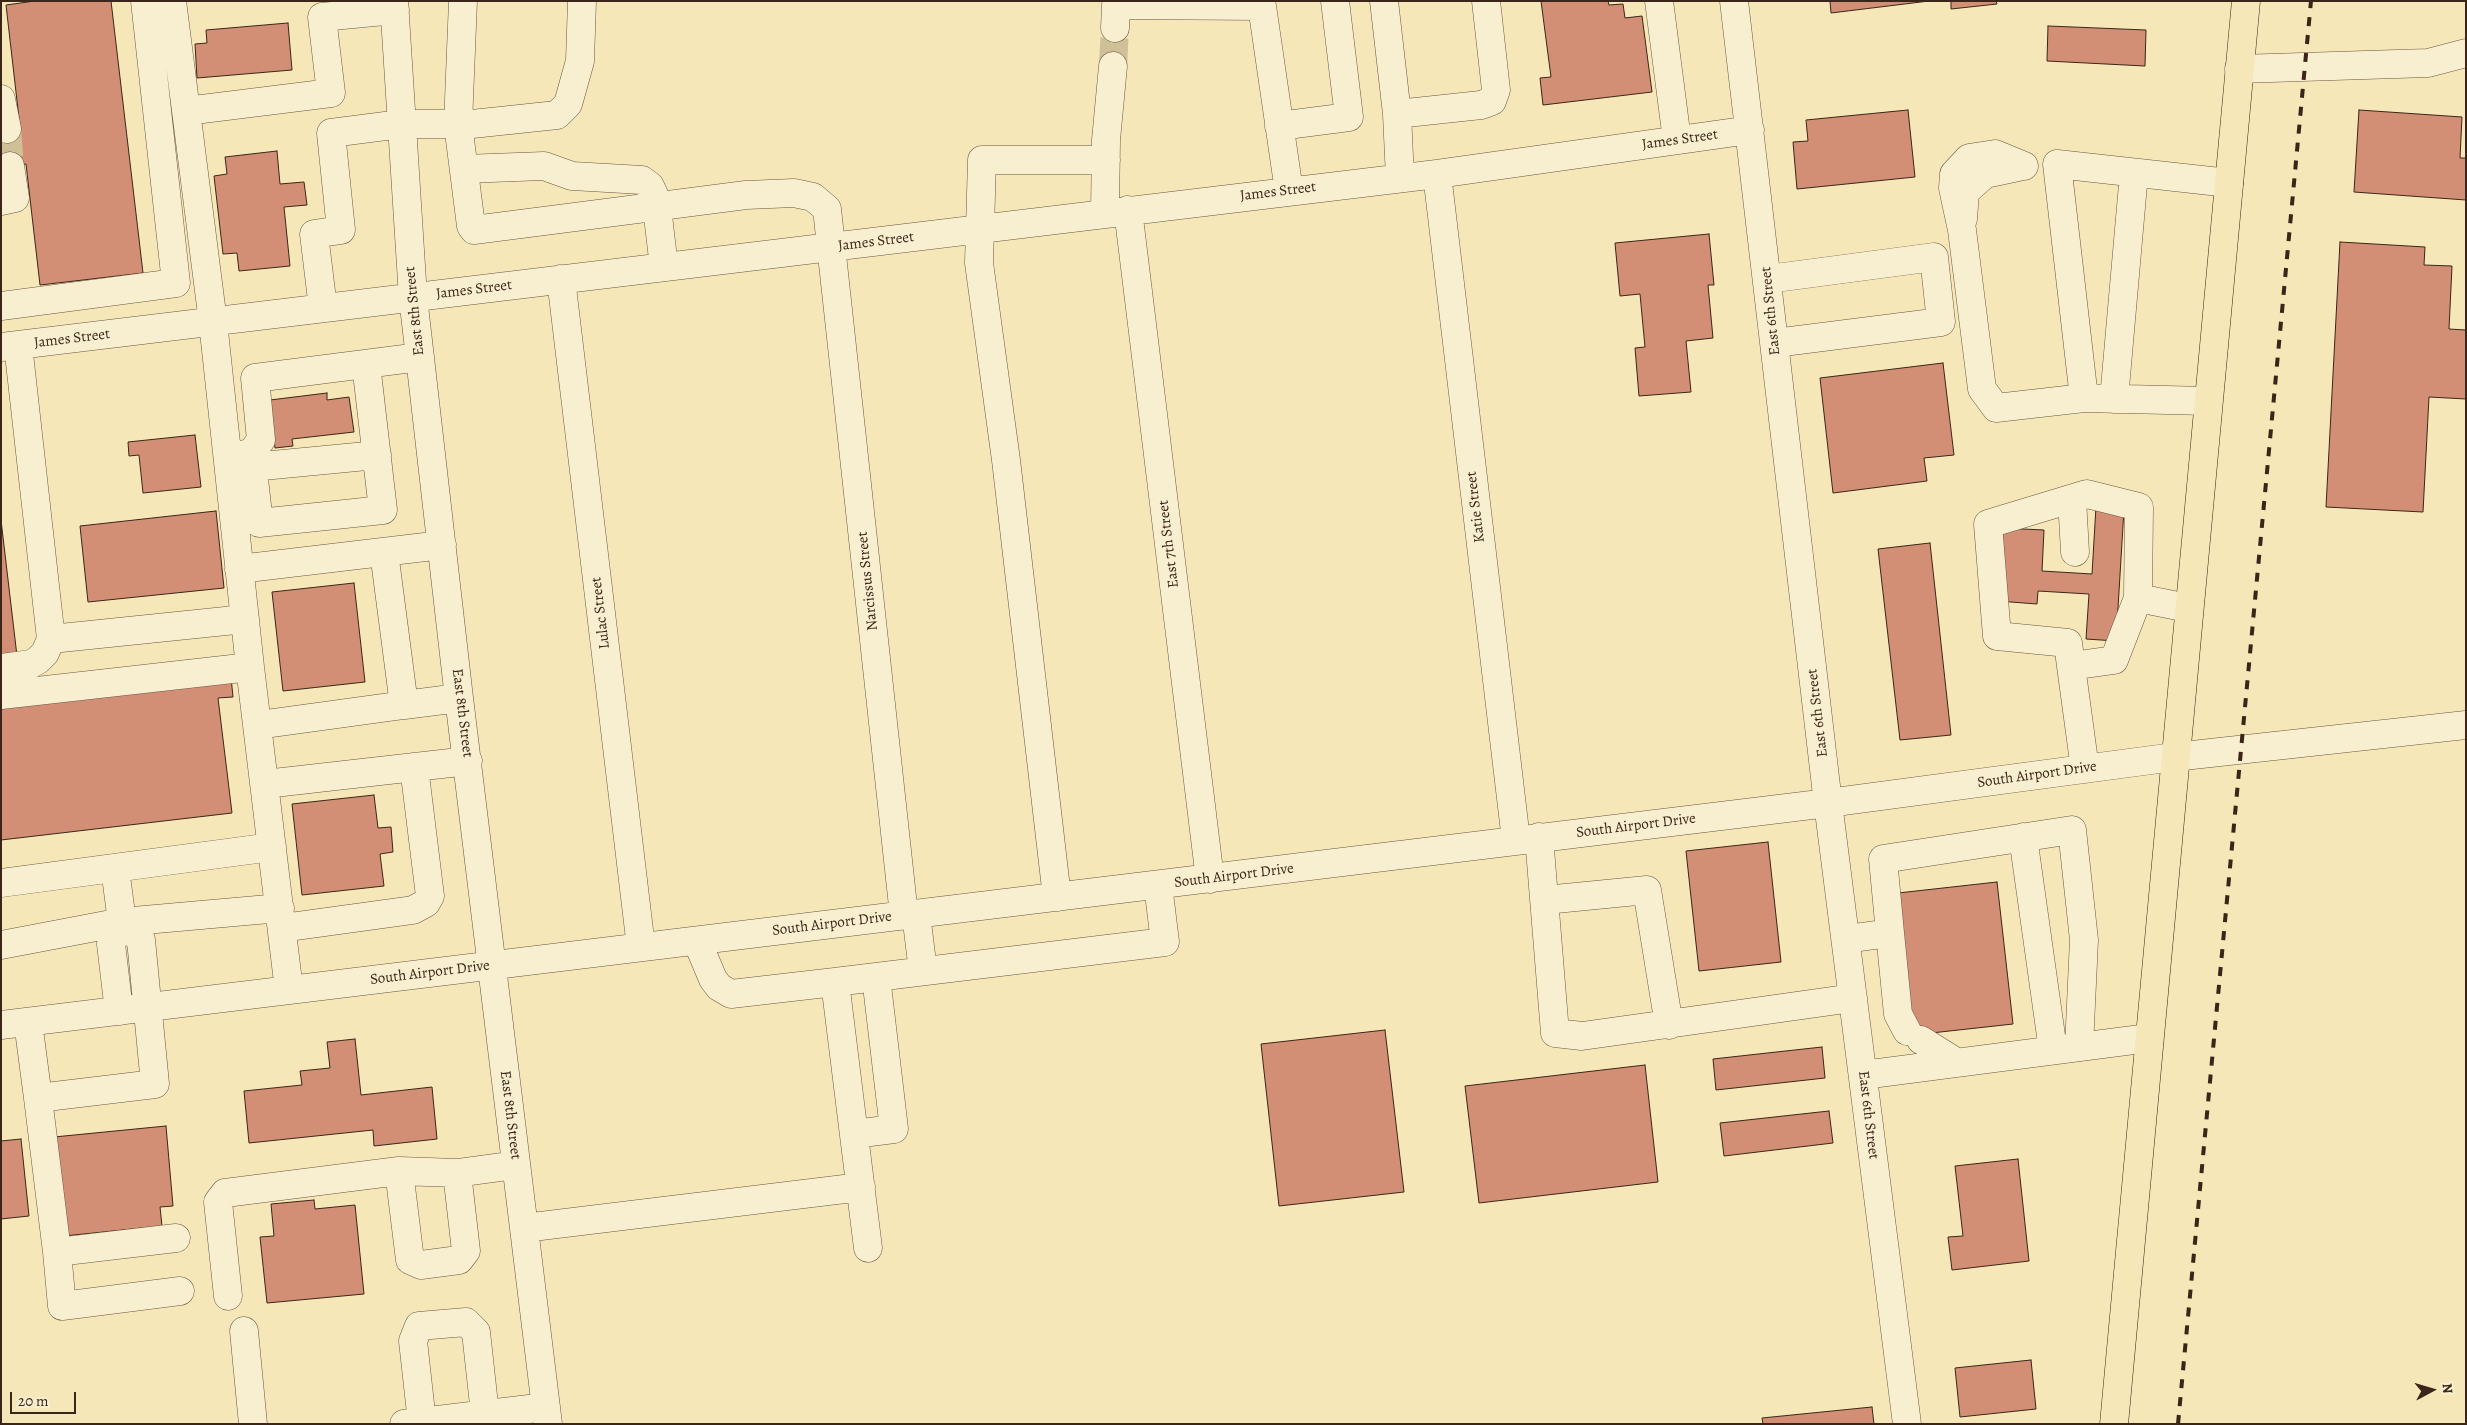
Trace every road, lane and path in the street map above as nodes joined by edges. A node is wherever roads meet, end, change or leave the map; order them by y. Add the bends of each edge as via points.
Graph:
1 (145, 1) edge
2 (172, 1) edge
3 (464, 1) edge
4 (582, 1) edge
5 (1335, 1) edge
6 (1384, 1) edge
7 (1486, 1) edge
8 (1659, 1) edge
9 (1734, 1) edge
10 (2246, 1) edge
11 (1273, 3) edge
12 (394, 6) edge
13 (1115, 28) tunnel mouth
14 (2466, 53) edge
15 (1113, 66) tunnel mouth
16 (2239, 69) junction
17 (1, 99) edge
18 (1397, 114) junction
19 (187, 118) junction
20 (401, 124) junction
21 (458, 124) junction
22 (1279, 126) junction
23 (7, 129) tunnel mouth
24 (159, 129) junction
25 (1750, 130) junction
26 (1677, 140) junction
27 (1106, 160) junction
28 (2057, 164) junction
29 (10, 166) tunnel mouth
30 (464, 170) junction
31 (2134, 173) junction
32 (1436, 174) junction
33 (1400, 178) junction
34 (2229, 183) junction
35 (1288, 191) junction
36 (1, 201) edge
37 (657, 207) junction
38 (1116, 211) junction
39 (980, 229) junction
40 (832, 248) junction
41 (664, 267) junction
42 (560, 279) junction
43 (1768, 279) junction
44 (80, 295) junction
45 (413, 297) junction
46 (1, 306) edge
47 (323, 308) junction
48 (213, 322) junction
49 (86, 337) junction
50 (1775, 343) junction
51 (9, 346) edge
52 (420, 357) junction
53 (366, 364) junction
54 (11, 383) edge
55 (2084, 398) junction
56 (2114, 399) junction
57 (2208, 401) junction
58 (377, 455) junction
59 (244, 459) junction
60 (2072, 498) junction
61 (442, 545) junction
62 (384, 552) junction
63 (2075, 552) dead end
64 (239, 569) junction
65 (2138, 598) junction
66 (2188, 608) junction
67 (245, 619) junction
68 (51, 639) junction
69 (2071, 666) junction
70 (250, 667) junction
71 (1, 668) edge
72 (1, 695) edge
73 (459, 698) junction
74 (404, 705) junction
75 (258, 725) junction
76 (2466, 725) edge
77 (2174, 757) junction
78 (468, 761) junction
79 (414, 767) junction
80 (2085, 769) junction
81 (264, 784) junction
82 (1828, 803) junction
83 (2023, 837) junction
84 (1528, 839) junction
85 (272, 847) junction
86 (115, 868) junction
87 (1210, 879) junction
88 (1, 883) edge
89 (1158, 885) junction
90 (1056, 897) junction
91 (1545, 900) junction
92 (910, 914) junction
93 (281, 918) junction
94 (122, 922) junction
95 (1890, 933) junction
96 (1846, 939) junction
97 (697, 941) junction
98 (1, 945) edge
99 (641, 948) junction
100 (492, 966) junction
101 (923, 971) junction
102 (876, 977) junction
103 (836, 982) junction
104 (290, 990) junction
105 (1853, 998) junction
106 (149, 1007) junction
107 (119, 1011) junction
108 (28, 1022) junction
109 (1669, 1024) junction
110 (1, 1025) edge
111 (2148, 1038) junction
112 (2066, 1048) junction
113 (1956, 1062) junction
114 (1863, 1075) junction
115 (38, 1098) junction
116 (854, 1134) junction
117 (516, 1165) junction
118 (399, 1171) junction
119 (457, 1173) junction
120 (861, 1187) junction
121 (524, 1228) junction
122 (176, 1238) dead end
123 (868, 1248) dead end
124 (57, 1252) junction
125 (180, 1291) dead end
126 (228, 1296) dead end
127 (244, 1331) dead end
128 (485, 1414) junction
129 (547, 1416) edge
130 (413, 1423) edge
131 (253, 1424) edge
132 (1907, 1424) edge
133 (2114, 1424) edge

1 - 24 street
2 - 19 street
3 - 21 street
4 - 21 street via 580,61 568,104 557,115 519,121
5 - 22 street via 1349,117
6 - 18 street
7 - 18 street via 1496,90 1492,101
8 - 26 street
9 - 25 street, East 6th Street
10 - 16 main road
11 - 13 street via 1116,5
11 - 22 street
12 - 19 street via 322,17 331,93
12 - 20 street, East 8th Street
14 - 16 street via 2428,63
15 - 27 street, East 7th Street
16 - 34 main road
17 - 23 street
18 - 33 street
19 - 24 street
19 - 48 street
20 - 21 street
20 - 45 street, East 8th Street
20 - 47 street via 331,133 341,230 314,234
21 - 30 street
22 - 35 street
24 - 44 street via 176,283
25 - 26 street, James Street
25 - 43 street, East 6th Street
26 - 32 street, James Street
27 - 38 street, East 7th Street
27 - 39 street via 982,160
28 - 31 street
28 - 55 street
28 - 55 street via 2024,166 1985,174 1965,192 1962,230 1982,389 1996,408
29 - 36 street via 15,198
30 - 37 street via 544,166 572,176 642,180 650,186
30 - 37 street, Narcissus Street via 474,230
31 - 34 street
31 - 56 street
32 - 33 street, James Street
32 - 84 street, Katie Street
33 - 35 street, James Street
34 - 57 main road
35 - 38 street, James Street
37 - 40 street, Narcissus Street via 746,195 794,193 813,197 827,209
37 - 41 street
38 - 39 street, James Street
38 - 87 street, East 7th Street
39 - 40 street, James Street
39 - 90 street via 979,263 1006,460
40 - 41 street, James Street
40 - 92 street, Narcissus Street
41 - 42 street, James Street
42 - 45 street, James Street
42 - 99 street, Lulac Street
43 - 50 street, East 6th Street
43 - 50 street via 1934,257 1941,322
44 - 46 street
44 - 49 street
45 - 47 street, James Street
45 - 52 street, East 8th Street
47 - 48 street, James Street
48 - 49 street, James Street
48 - 59 street
49 - 51 street, James Street
50 - 82 street, East 6th Street
51 - 54 street
52 - 53 street
52 - 61 street, East 8th Street
53 - 58 street
53 - 59 street via 255,378 261,440
54 - 68 street
55 - 56 street
56 - 57 street
57 - 66 main road
58 - 59 street
58 - 59 street via 383,510 260,523
59 - 64 street
60 - 63 street
60 - 65 street via 2087,494 2139,507
60 - 69 street via 1988,524 1997,636 2068,643
61 - 62 street
61 - 73 street, East 8th Street
62 - 64 street
62 - 74 street
64 - 67 street
65 - 66 street
65 - 69 street via 2114,660
66 - 77 main road
67 - 68 street
67 - 70 street
68 - 71 street via 38,660
69 - 80 street
70 - 72 street
70 - 75 street
73 - 74 street
73 - 78 street, East 8th Street
74 - 75 street
75 - 81 street
76 - 77 street, South Airport Drive
77 - 80 street, South Airport Drive
77 - 111 main road
78 - 79 street
78 - 100 street, East 8th Street
79 - 81 street
79 - 93 street via 430,896 426,903 413,910
80 - 82 street, South Airport Drive
81 - 85 street
82 - 84 street, South Airport Drive
82 - 96 street, East 6th Street
83 - 95 street via 1883,859
83 - 112 street
83 - 112 street via 2072,830 2084,940
84 - 87 street, South Airport Drive
84 - 91 street, Katie Street
85 - 86 street
85 - 93 street
86 - 88 street
86 - 94 street
87 - 89 street, South Airport Drive
89 - 90 street, South Airport Drive
89 - 101 street via 1165,942
90 - 92 street, South Airport Drive
91 - 109 street via 1647,890
91 - 109 street, Katie Street via 1555,1032 1582,1036
92 - 97 street, South Airport Drive
92 - 101 street, Narcissus Street
93 - 94 street
93 - 104 street
94 - 98 street
94 - 106 street via 141,940
94 - 107 street via 111,944
95 - 96 street
95 - 113 street via 1898,1014 1914,1036
96 - 105 street, East 6th Street
97 - 99 street, South Airport Drive
97 - 103 street via 713,979 731,994
99 - 100 street, South Airport Drive
100 - 104 street, South Airport Drive
100 - 117 street, East 8th Street
101 - 102 street
102 - 103 street
102 - 116 street via 894,1129
103 - 116 street
104 - 106 street, South Airport Drive
105 - 109 street
105 - 114 street, East 6th Street
106 - 107 street, South Airport Drive
106 - 115 street via 155,1084
107 - 108 street, South Airport Drive
108 - 110 street, South Airport Drive
108 - 115 street
111 - 112 street
111 - 133 main road
112 - 113 street
113 - 114 street
114 - 132 street, East 6th Street
115 - 124 street
116 - 120 street
117 - 119 street
117 - 121 street, East 8th Street
118 - 119 street
118 - 119 street via 410,1260 421,1265 459,1260 466,1251
118 - 126 street via 225,1192 218,1202
120 - 121 street
120 - 123 street
121 - 129 street, East 8th Street
122 - 124 street
124 - 125 street via 62,1306
127 - 131 street
128 - 129 street
128 - 130 street
128 - 130 street via 476,1332 466,1322 419,1326 413,1341

